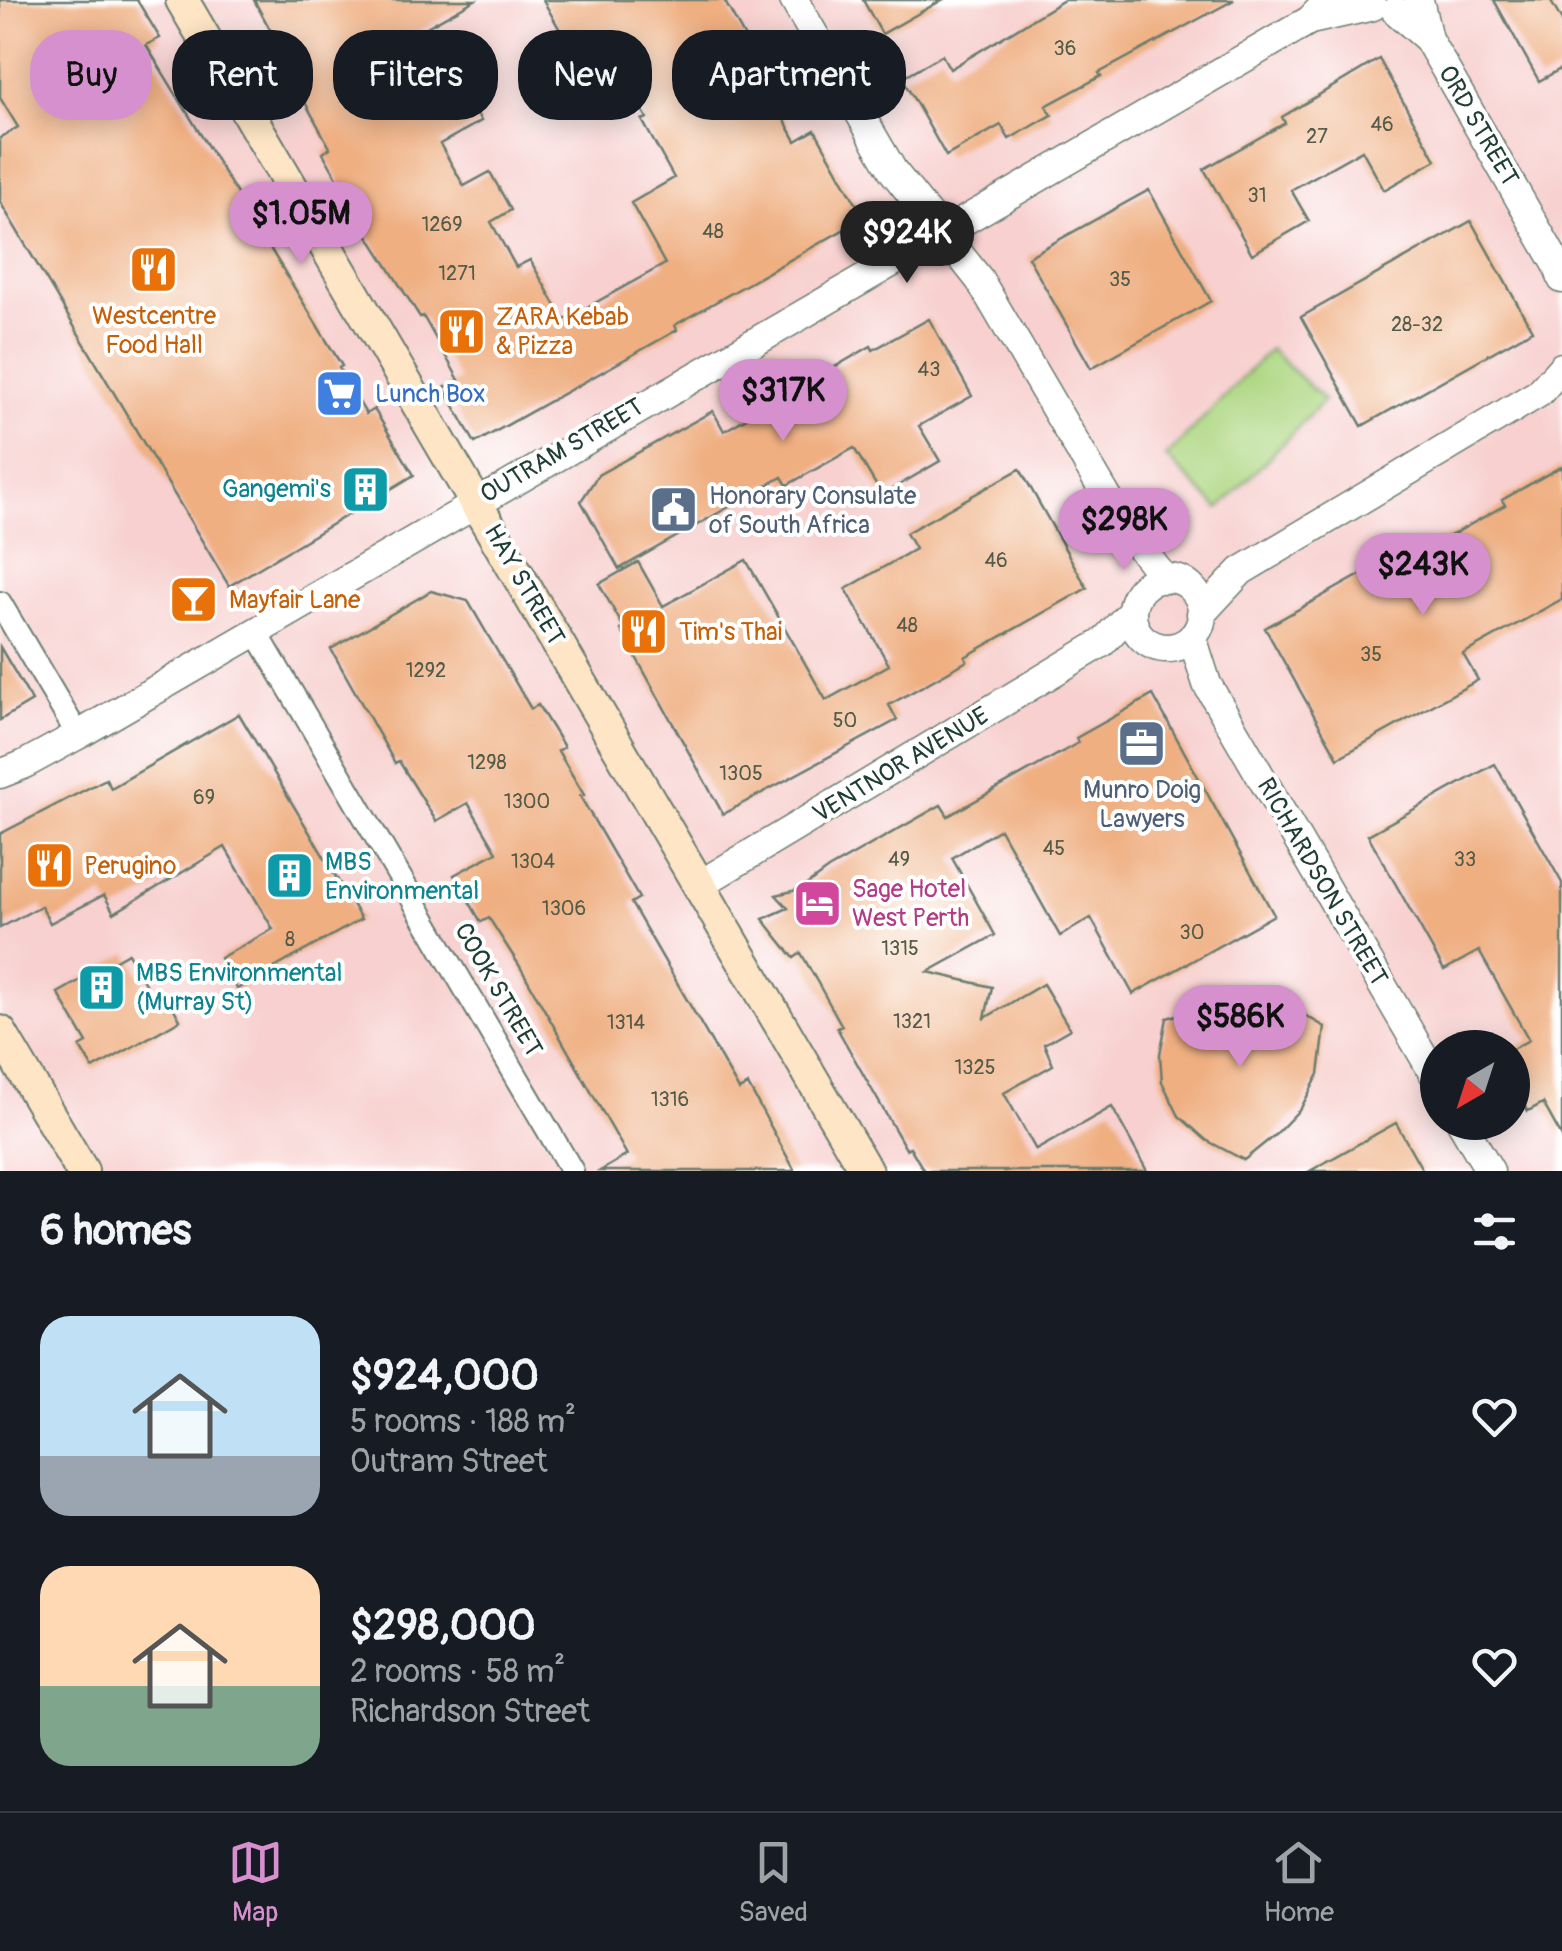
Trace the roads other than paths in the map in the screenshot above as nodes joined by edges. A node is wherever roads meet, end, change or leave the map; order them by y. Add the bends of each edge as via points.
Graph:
1 (182, 0) edge
2 (794, 0) edge
3 (1394, 3) edge
4 (1320, 10) edge
5 (942, 232) junction
6 (1560, 272) edge
7 (1562, 367) edge
8 (1551, 390) edge
9 (475, 501) junction
10 (1127, 531) junction
11 (1241, 571) junction
12 (1172, 580) junction
13 (0, 603) edge
14 (1134, 605) junction
15 (1196, 626) junction
16 (255, 630) junction
17 (1102, 644) junction
18 (1153, 645) junction
19 (1207, 684) junction
20 (78, 735) junction
21 (12, 770) edge
22 (0, 788) edge
23 (699, 885) junction
24 (0, 1032) edge
25 (1420, 1050) edge
26 (1472, 1140) edge
27 (82, 1171) edge
28 (572, 1171) edge
29 (866, 1171) edge
30 (1490, 1171) edge

1 - 9 main road, HAY STREET
2 - 5 street via 894,171
3 - 4 street, OUTRAM STREET
3 - 6 street, ORD STREET via 1428,39
4 - 5 street, OUTRAM STREET
5 - 9 street, OUTRAM STREET
5 - 10 street via 979,279
7 - 8 street
8 - 11 street
9 - 16 street, OUTRAM STREET
9 - 23 main road, HAY STREET
10 - 12 street
10 - 14 street
11 - 12 street
11 - 15 street
12 - 14 street via 1147,584
12 - 15 street via 1196,594
13 - 20 street
14 - 17 street, VENTNOR AVENUE
14 - 18 street via 1136,630
15 - 18 street via 1176,647
15 - 19 street, RICHARDSON STREET
16 - 20 street, OUTRAM STREET
16 - 28 street, COOK STREET
17 - 18 street, VENTNOR AVENUE
17 - 23 street, VENTNOR AVENUE
18 - 19 street, RICHARDSON STREET
19 - 25 street, RICHARDSON STREET
20 - 21 street, OUTRAM STREET
21 - 22 street, OUTRAM STREET
23 - 29 main road, HAY STREET
24 - 27 main road
26 - 30 street

